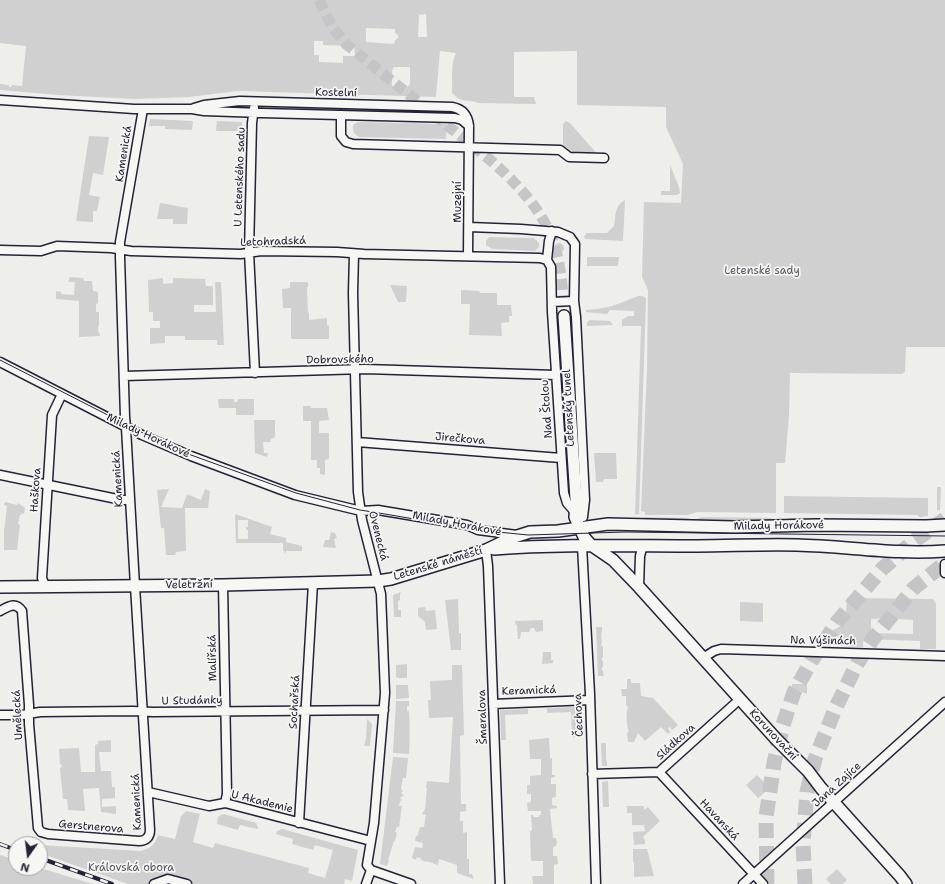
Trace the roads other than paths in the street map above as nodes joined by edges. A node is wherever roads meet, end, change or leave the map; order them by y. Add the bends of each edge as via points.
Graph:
1 (0, 100) edge
2 (255, 101) junction
3 (143, 109) junction
4 (192, 109) junction
5 (253, 113) junction
6 (341, 115) junction
7 (469, 126) junction
8 (469, 148) junction
9 (604, 158) dead end
10 (469, 227) junction
11 (552, 232) junction
12 (120, 249) junction
13 (0, 250) edge
14 (249, 252) junction
15 (354, 254) junction
16 (468, 256) junction
17 (548, 260) junction
18 (574, 301) junction
19 (552, 302) junction
20 (564, 316) tunnel mouth
21 (0, 362) edge
22 (356, 370) junction
23 (255, 373) junction
24 (556, 375) junction
25 (124, 376) junction
26 (62, 394) junction
27 (126, 428) junction
28 (357, 442) junction
29 (561, 458) junction
30 (0, 475) edge
31 (47, 485) junction
32 (130, 500) junction
33 (361, 511) junction
34 (578, 514) junction
35 (945, 525) edge
36 (579, 528) junction
37 (520, 535) junction
38 (586, 545) junction
39 (643, 545) junction
40 (486, 550) junction
41 (945, 551) edge
42 (945, 564) edge
43 (945, 573) edge
44 (378, 581) junction
45 (313, 583) junction
46 (224, 585) junction
47 (135, 586) junction
48 (48, 587) junction
49 (639, 587) junction
50 (0, 588) edge
51 (0, 611) edge
52 (945, 656) edge
53 (703, 658) junction
54 (740, 699) junction
55 (590, 700) junction
56 (945, 702) edge
57 (493, 704) junction
58 (384, 710) junction
59 (306, 711) junction
60 (143, 712) junction
61 (225, 712) junction
62 (30, 713) junction
63 (0, 715) edge
64 (659, 772) junction
65 (592, 774) junction
66 (148, 792) junction
67 (834, 802) junction
68 (225, 803) junction
69 (299, 823) junction
70 (41, 832) joint
71 (371, 841) junction
72 (139, 842) joint
73 (371, 870) junction
74 (754, 874) junction
75 (154, 884) edge
76 (187, 884) edge
77 (366, 884) edge
78 (411, 884) edge
79 (500, 884) edge
80 (596, 884) edge
81 (744, 884) edge
82 (763, 884) edge
83 (906, 884) edge

1 - 3 street, Kostelní
2 - 4 street, Kostelní via 230,101
2 - 5 street, U Letenského sadu
2 - 7 street, Kostelní via 452,107 463,112 468,118
3 - 4 street, Kostelní
3 - 12 street, Kamenická
4 - 5 street, Kostelní
5 - 6 street, Kostelní
5 - 14 street, U Letenského sadu
6 - 7 street, Kostelní via 455,118
6 - 8 street, Kostelní via 341,136 346,142 353,144
7 - 8 street, Kostelní
8 - 9 street, Kostelní via 560,150 569,157
8 - 10 street, Muzejní
10 - 11 street
10 - 16 street, Muzejní
11 - 17 street, Nad Štolou
11 - 18 street via 568,235 575,244
12 - 13 street, Letohradská via 57,246 41,251
12 - 14 street, Letohradská via 241,254
12 - 25 street, Kamenická
14 - 15 street, Letohradská
14 - 23 street, U Letenského sadu
15 - 16 street, Letohradská
15 - 22 street, Ovenecká
16 - 17 street, Letohradská
17 - 19 street, Nad Štolou via 551,267
18 - 19 street
18 - 34 street via 585,500
19 - 24 street, Nad Štolou
20 - 34 main road, Letenský tunel
21 - 26 street, Milady Horákové
22 - 23 street, Dobrovského
22 - 24 street, Dobrovského
22 - 28 street, Ovenecká
23 - 25 street, Dobrovského
24 - 29 street, Nad Štolou
25 - 27 street, Kamenická
26 - 27 street, Milady Horákové
26 - 31 street, Haškova via 52,415
27 - 32 street, Kamenická
27 - 33 street, Milady Horákové via 269,486 319,502
28 - 29 street, Jirečkova
28 - 33 street, Ovenecká
29 - 34 street, Nad Štolou via 567,503
30 - 31 street
31 - 32 street
31 - 48 street, Haškova via 42,578
32 - 47 street, Kamenická
33 - 37 street, Milady Horákové via 378,510 467,525 478,530
33 - 44 street, Ovenecká
34 - 36 main road, Letenský tunel
35 - 36 main road, Milady Horákové via 734,527 616,524
36 - 37 main road, Milady Horákové
36 - 38 main road, Korunovační
37 - 40 main road, Letenské náměstí
38 - 39 main road, Milady Horákové
38 - 40 main road, Milady Horákové
38 - 49 main road, Korunovační via 613,560
38 - 55 street, Čechova
39 - 41 main road, Milady Horákové via 784,544
39 - 49 street
40 - 44 main road, Letenské náměstí
40 - 57 street, Šmeralova
42 - 43 street
44 - 45 main road, Veletržní
44 - 58 street, Ovenecká
45 - 46 main road, Veletržní
45 - 59 street, Sochařská
46 - 47 main road, Veletržní
46 - 61 street, Malířská
47 - 48 main road, Veletržní
47 - 60 street, Kamenická
48 - 50 main road, Veletržní
49 - 53 main road, Korunovační
51 - 62 street, Umělecká via 9,606 16,606 22,611
52 - 53 street, Na Výšinách via 721,649
53 - 54 main road, Korunovační
54 - 64 street, Sládkova
54 - 67 main road, Korunovační
55 - 57 street, Keramická
55 - 65 street, Čechova
56 - 67 street, Jana Zajíce
57 - 79 street, Šmeralova
58 - 59 street, U Studánky
58 - 71 street, Ovenecká
59 - 61 street, U Studánky
59 - 69 street, Sochařská
60 - 61 street, U Studánky
60 - 62 street, U Studánky
60 - 66 street, Kamenická
61 - 68 street, Malířská
62 - 63 street, U Studánky
62 - 70 street, Umělecká via 37,825
64 - 65 street, Sládkova
64 - 74 street, Havanská
65 - 80 street, Čechova
66 - 68 street, U Akademie via 209,806
66 - 72 street, Kamenická via 150,834
67 - 74 street, Jana Zajíce
67 - 83 main road, Korunovační
68 - 69 street, U Akademie
69 - 71 street, U Akademie
70 - 72 street, Gerstnerova
71 - 73 street, Ovenecká via 367,865
73 - 77 street
73 - 78 street
74 - 81 street, Jana Zajíce
74 - 82 street, Havanská
75 - 76 street via 168,879

